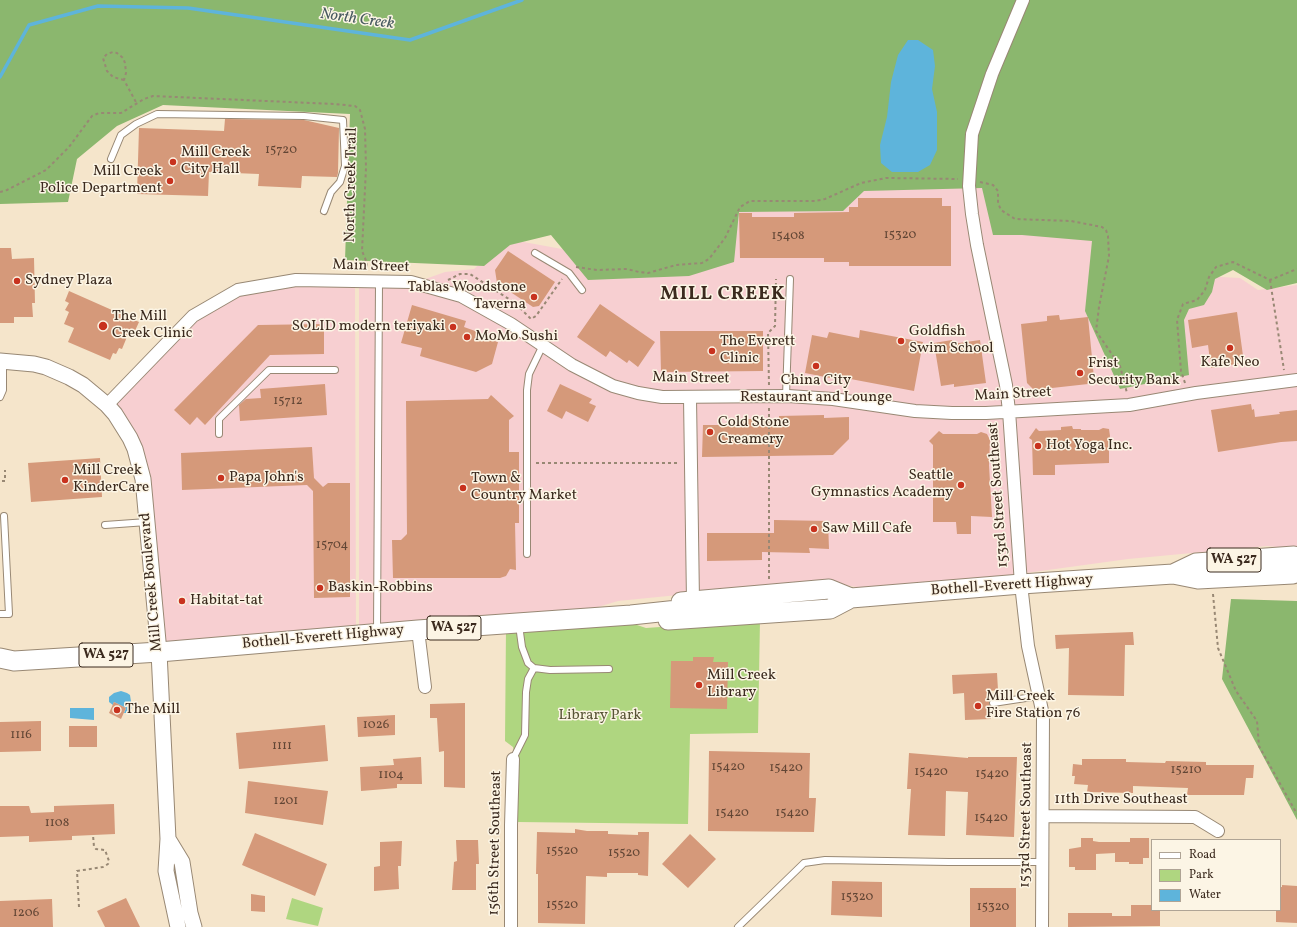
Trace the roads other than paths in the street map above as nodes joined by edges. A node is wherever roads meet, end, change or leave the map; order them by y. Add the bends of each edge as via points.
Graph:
1 (1023, 0) edge
2 (111, 159) dead end
3 (324, 211) dead end
4 (535, 253) dead end
5 (790, 279) dead end
6 (379, 282) junction
7 (582, 290) dead end
8 (543, 345) junction
9 (1, 362) edge
10 (335, 370) dead end
11 (1291, 380) edge
12 (786, 396) junction
13 (0, 397) edge
14 (690, 398) junction
15 (106, 404) junction
16 (1009, 411) junction
17 (219, 434) dead end
18 (4, 516) dead end
19 (147, 522) junction
20 (105, 525) dead end
21 (528, 554) dead end
22 (1297, 558) edge
23 (1297, 572) edge
24 (1173, 574) junction
25 (1021, 584) junction
26 (851, 598) junction
27 (693, 601) junction
28 (0, 614) edge
29 (631, 615) junction
30 (518, 623) junction
31 (418, 630) junction
32 (376, 634) junction
33 (160, 652) junction
34 (5, 662) edge
35 (534, 668) junction
36 (610, 669) dead end
37 (425, 687) dead end
38 (1039, 696) junction
39 (993, 703) dead end
40 (513, 759) joint
41 (1043, 816) junction
42 (1218, 831) dead end
43 (168, 838) junction
44 (1042, 862) junction
45 (178, 927) edge
46 (194, 927) edge
47 (511, 927) edge
48 (738, 927) edge
49 (1042, 927) edge

1 - 16 street, 153rd Street Southeast via 992,74 972,134 969,186
2 - 3 lane via 122,135 136,124 157,114 304,116 344,120 345,166 340,182 331,192
4 - 7 lane via 569,273
5 - 12 lane
6 - 8 street, Main Street via 411,282 461,296
6 - 15 street, Main Street via 296,280 238,290 193,316
6 - 32 lane
8 - 14 street, Main Street via 572,365 613,386 662,397
8 - 21 lane via 529,374 526,390
9 - 13 lane via 3,390
9 - 15 street, Mill Creek Boulevard via 34,364 57,372 83,385
10 - 17 lane via 269,370 219,419
11 - 16 street, Main Street via 1129,405
12 - 14 street, Main Street
12 - 16 street, Main Street via 833,399 915,411
14 - 27 street
15 - 19 street, Mill Creek Boulevard via 123,425 135,449 143,479
16 - 25 street, 153rd Street Southeast
18 - 28 lane via 9,614
19 - 20 lane
19 - 33 street, Mill Creek Boulevard
22 - 24 main road, Bothell-Everett Highway / WA 527 via 1294,556 1196,563
23 - 24 main road, Bothell-Everett Highway / WA 527 via 1212,579
24 - 25 main road, Bothell-Everett Highway / WA 527
25 - 26 main road, Bothell-Everett Highway / WA 527
25 - 38 street, 153rd Street Southeast via 1028,646
26 - 27 main road, Bothell-Everett Highway / WA 527 via 829,589
26 - 29 main road, Bothell-Everett Highway / WA 527 via 830,609 642,622
27 - 29 main road, Bothell-Everett Highway / WA 527 via 642,606
29 - 30 main road, Bothell-Everett Highway / WA 527
30 - 31 main road, Bothell-Everett Highway / WA 527
30 - 35 lane via 522,647 528,663
31 - 32 main road, Bothell-Everett Highway / WA 527
31 - 37 street
32 - 33 main road, Bothell-Everett Highway / WA 527
33 - 34 main road, Bothell-Everett Highway / WA 527
33 - 43 street, Mill Creek Boulevard
35 - 36 lane
35 - 40 lane via 528,679 526,692 525,735
38 - 39 lane
38 - 41 street, 153rd Street Southeast via 1043,715
40 - 47 street, 156th Street Southeast
41 - 42 street, 11th Drive Southeast via 1195,817
41 - 44 street, 153rd Street Southeast
43 - 45 street, Mill Creek Boulevard via 166,871
43 - 46 street, Mill Creek Boulevard via 182,862
44 - 48 lane via 825,860 804,863
44 - 49 street, 153rd Street Southeast

